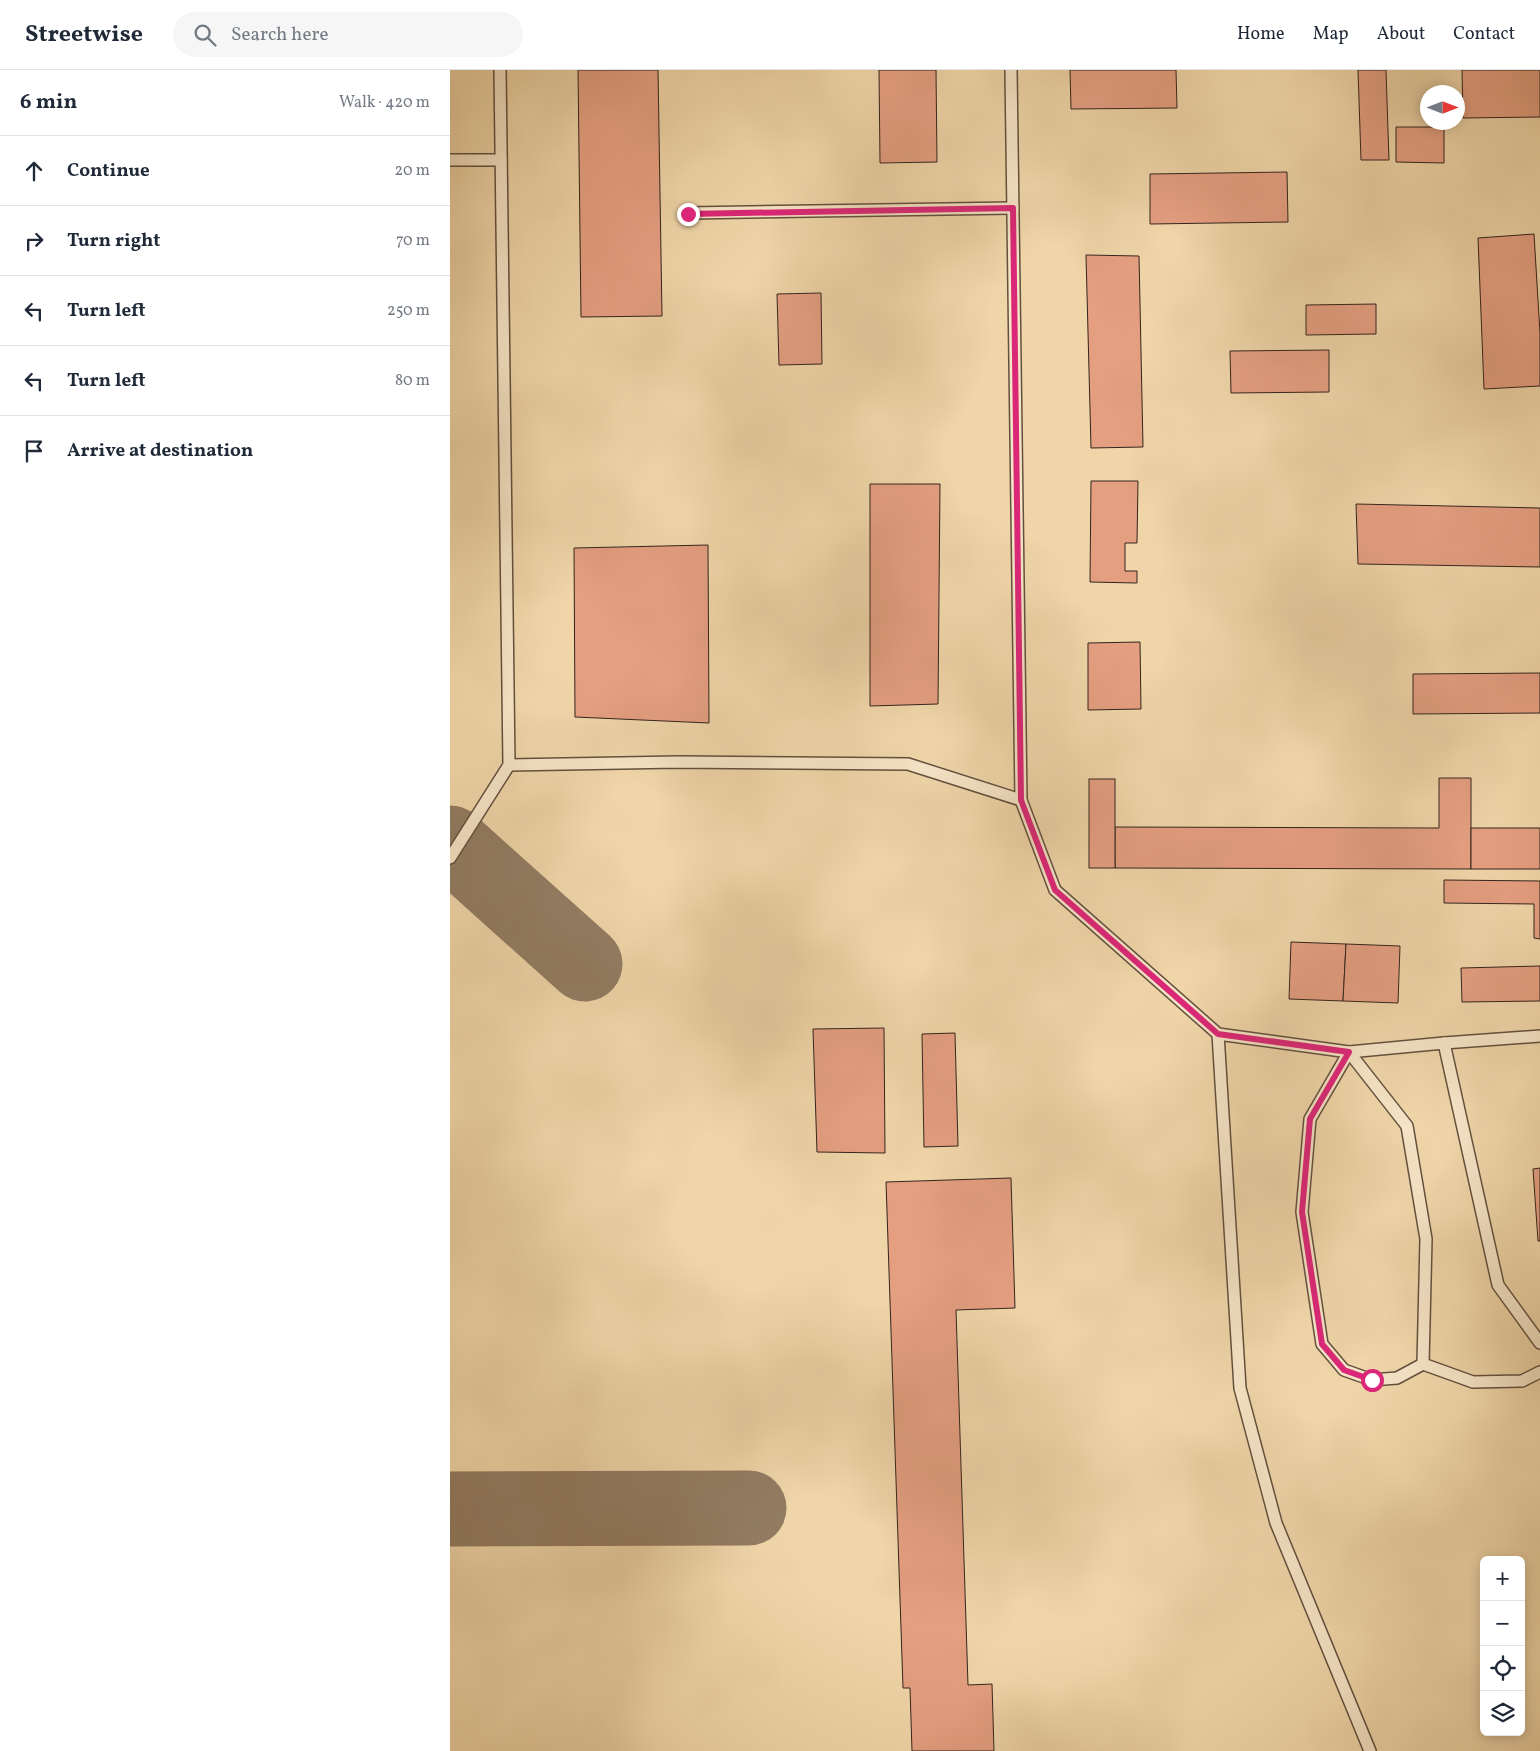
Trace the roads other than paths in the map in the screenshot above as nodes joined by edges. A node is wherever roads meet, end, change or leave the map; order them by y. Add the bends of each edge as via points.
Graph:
1 (500, 70) edge
2 (1011, 70) edge
3 (450, 160) edge
4 (501, 160) junction
5 (1013, 208) junction
6 (688, 214) dead end
7 (509, 765) junction
8 (1021, 800) junction
9 (450, 858) edge
10 (1218, 1034) junction
11 (1540, 1036) edge
12 (1444, 1043) junction
13 (1349, 1052) junction
14 (1540, 1343) edge
15 (1423, 1364) junction
16 (1540, 1372) edge
17 (1370, 1751) edge

1 - 4 lane
2 - 5 lane
3 - 4 lane
4 - 7 lane
5 - 6 lane
5 - 8 lane
7 - 8 lane via 677,762 908,764
7 - 9 lane
8 - 10 lane via 1055,890
10 - 13 lane
10 - 17 lane via 1240,1388 1276,1522
11 - 12 lane
12 - 13 lane
12 - 14 lane via 1498,1285
13 - 15 lane via 1407,1126 1426,1239
13 - 15 lane via 1310,1119 1302,1212 1322,1344 1344,1370 1372,1380 1397,1378
15 - 16 lane via 1473,1382 1522,1380

